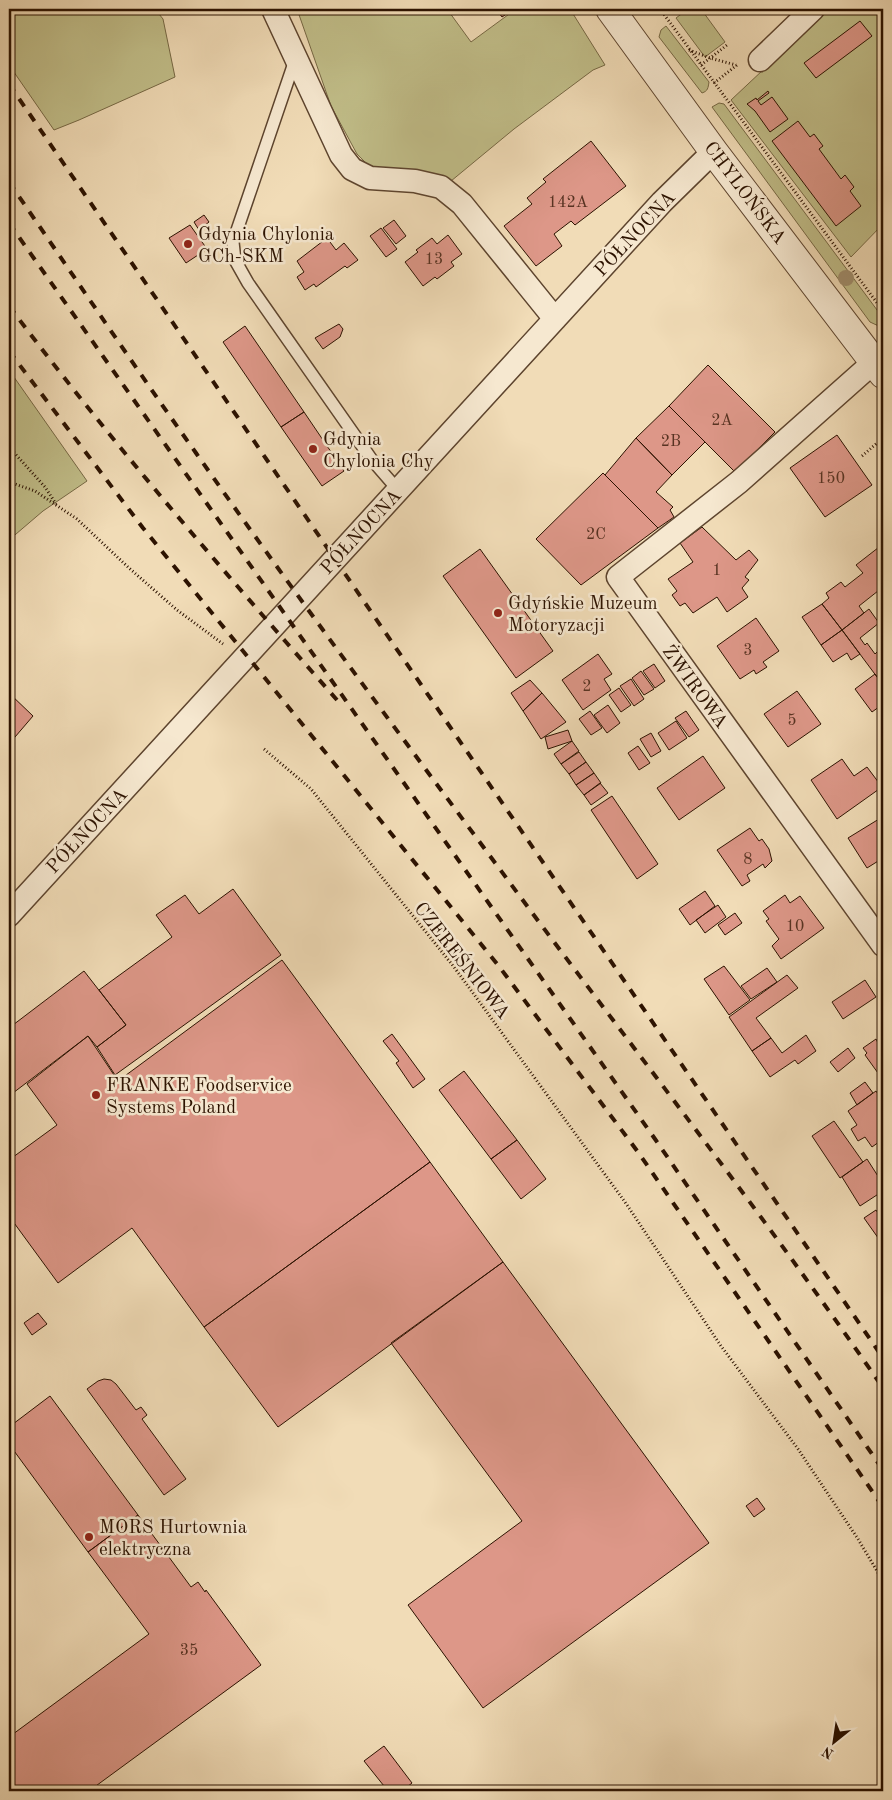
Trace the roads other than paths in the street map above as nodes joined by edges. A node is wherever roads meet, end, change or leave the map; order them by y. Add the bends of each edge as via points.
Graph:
1 (273, 9) edge
2 (610, 9) edge
3 (813, 9) edge
4 (285, 20) edge
5 (295, 59) junction
6 (760, 60) dead end
7 (714, 151) junction
8 (555, 319) junction
9 (879, 368) edge
10 (398, 490) junction
11 (9, 915) edge
12 (883, 945) edge

1 - 4 street
2 - 7 street, CHYLOŃSKA
3 - 6 street
4 - 5 street
5 - 8 street via 341,154 352,169 370,178 415,181 441,187 462,204
5 - 10 lane via 233,242 235,260 372,460
7 - 8 street, PÓŁNOCNA via 673,190
7 - 9 street, CHYLOŃSKA
8 - 10 street, PÓŁNOCNA
9 - 12 street, ŻWIROWA via 618,577
10 - 11 street, PÓŁNOCNA

